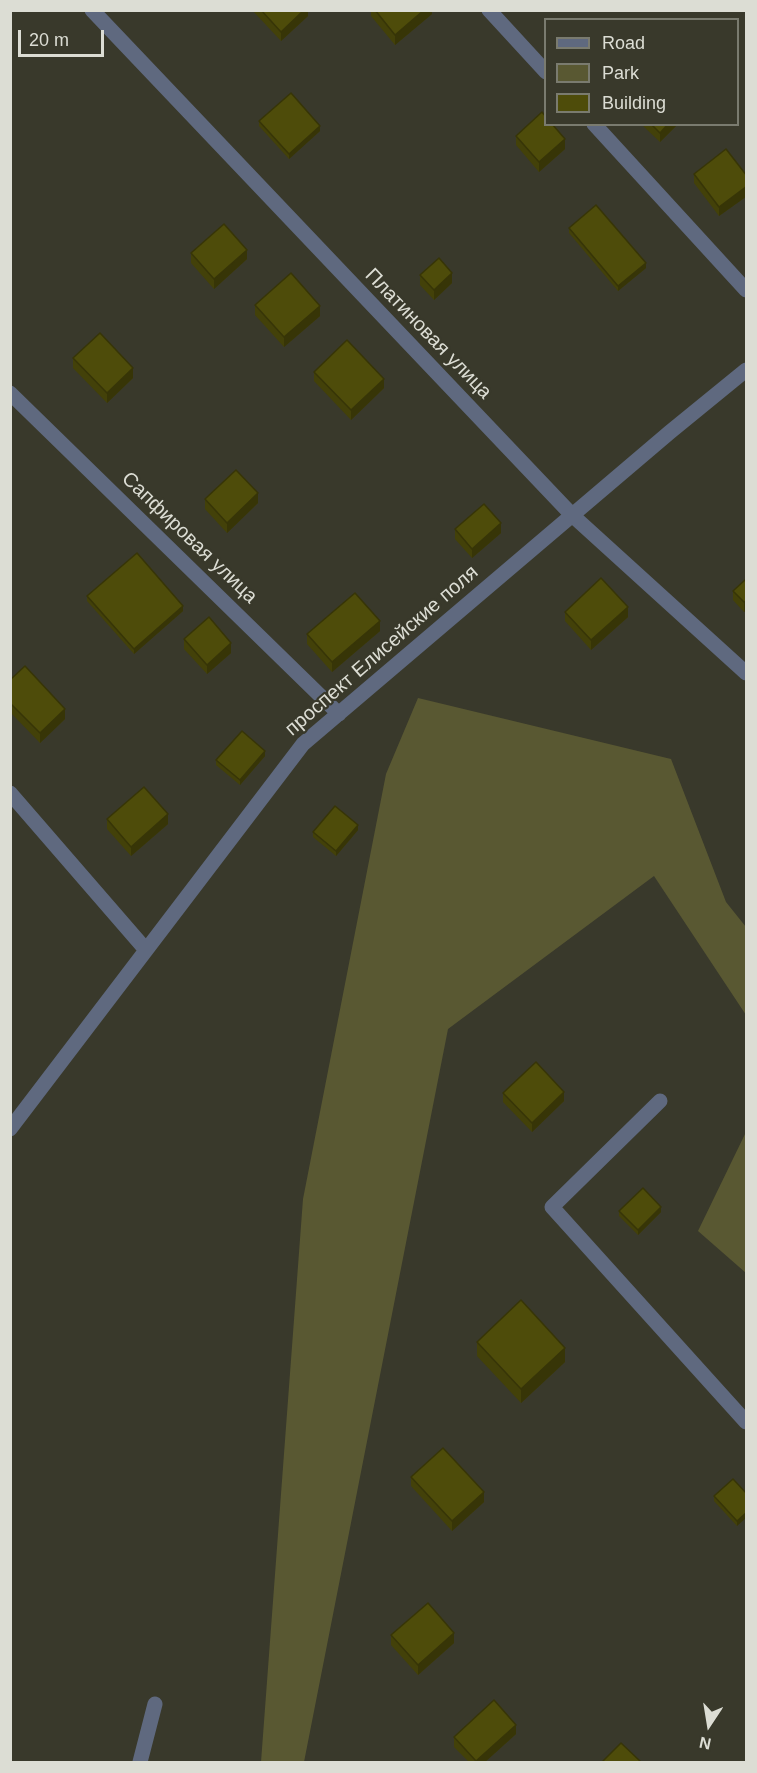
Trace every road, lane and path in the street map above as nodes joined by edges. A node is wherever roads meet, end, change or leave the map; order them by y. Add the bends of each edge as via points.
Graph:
1 (92, 10) edge
2 (489, 10) edge
3 (544, 70) edge
4 (596, 126) edge
5 (747, 290) edge
6 (747, 370) edge
7 (10, 393) edge
8 (572, 515) junction
9 (747, 673) edge
10 (339, 714) junction
11 (10, 793) edge
12 (146, 951) junction
13 (660, 1101) dead end
14 (10, 1129) edge
15 (747, 1422) edge
16 (155, 1704) dead end
17 (140, 1762) edge

1 - 8 street, Платиновая улица
2 - 3 street
4 - 5 street
6 - 8 street, проспект Елисейские поля
7 - 10 street, Сапфировая улица
8 - 9 street, Платиновая улица
8 - 10 street, проспект Елисейские поля
10 - 12 street, проспект Елисейские поля via 303,744
11 - 12 street
12 - 14 street, проспект Елисейские поля
13 - 15 street via 552,1208
16 - 17 street

